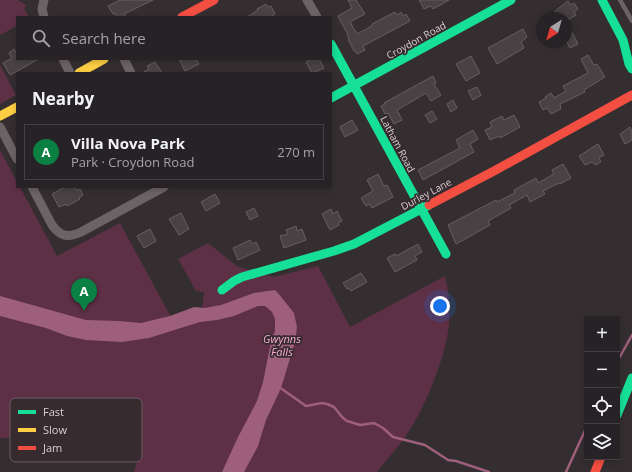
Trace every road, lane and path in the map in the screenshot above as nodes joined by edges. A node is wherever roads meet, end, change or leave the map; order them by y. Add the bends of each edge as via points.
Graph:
1 (44, 0) edge
2 (214, 0) edge
3 (307, 0) edge
4 (511, 0) edge
5 (602, 0) edge
6 (620, 0) edge
7 (44, 16) edge
8 (184, 16) edge
9 (316, 16) edge
10 (632, 21) edge
11 (623, 40) junction
12 (332, 46) edge
13 (632, 48) edge
14 (64, 60) edge
15 (102, 60) edge
16 (124, 60) edge
17 (632, 69) edge
18 (70, 72) edge
19 (81, 72) edge
20 (130, 72) edge
21 (354, 86) junction
22 (632, 95) edge
23 (332, 97) edge
24 (16, 107) edge
25 (0, 116) edge
26 (0, 127) edge
27 (16, 157) edge
28 (33, 188) edge
29 (162, 188) edge
30 (420, 210) junction
31 (446, 254) dead end
32 (222, 290) dead end
33 (632, 378) edge
34 (620, 408) edge
35 (600, 460) edge
36 (595, 472) edge

1 - 7 street
2 - 8 main road
3 - 9 street
4 - 21 main road, Croydon Road
5 - 11 main road
6 - 10 lane
11 - 13 main road
11 - 17 main road
12 - 21 main road, Latham Road
14 - 18 street
15 - 19 main road
16 - 20 street
21 - 23 main road, Croydon Road
21 - 30 main road, Latham Road
22 - 30 main road, Durley Lane
24 - 25 main road
26 - 27 street
28 - 29 street via 56,231 65,236 75,235
30 - 31 main road, Latham Road
30 - 32 main road, Durley Lane via 354,244 242,277
33 - 34 main road
35 - 36 main road

